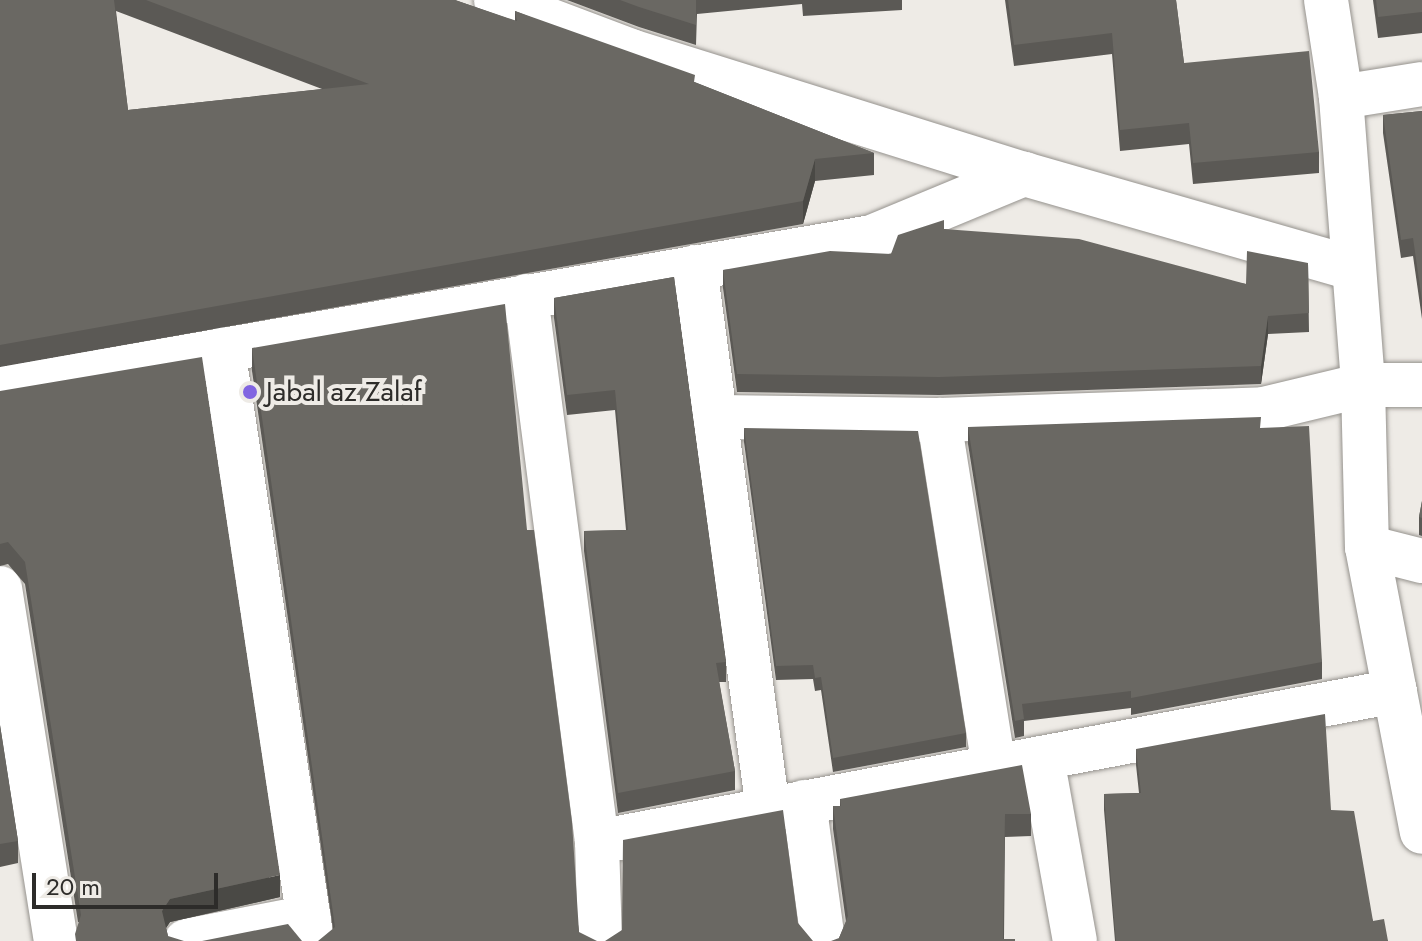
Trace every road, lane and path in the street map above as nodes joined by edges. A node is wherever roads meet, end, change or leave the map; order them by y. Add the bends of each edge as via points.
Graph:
1 (496, 0) edge
2 (1326, 0) edge
3 (1422, 84) edge
4 (1341, 97) junction
5 (1024, 174) junction
6 (695, 267) junction
7 (1352, 268) junction
8 (526, 296) junction
9 (223, 349) junction
10 (2, 377) edge
11 (1363, 385) junction
12 (1422, 385) edge
13 (719, 417) junction
14 (939, 420) junction
15 (1367, 547) junction
16 (1422, 561) edge
17 (0, 588) edge
18 (1395, 691) junction
19 (1042, 758) junction
20 (994, 767) junction
21 (786, 806) junction
22 (1422, 832) edge
23 (597, 842) junction
24 (310, 929) edge
25 (56, 941) edge
26 (186, 941) edge
27 (600, 941) edge
28 (823, 941) edge
29 (1075, 941) edge

1 - 5 street via 631,51
2 - 4 street
3 - 4 street
4 - 7 street
5 - 6 street via 872,237
5 - 7 street
6 - 8 street
6 - 13 street
7 - 11 street
8 - 9 street
8 - 23 street
9 - 10 street
9 - 24 street
11 - 12 street
11 - 14 street via 1264,409
11 - 15 street
13 - 14 street
13 - 21 street
14 - 20 street
15 - 16 street
15 - 18 street
17 - 25 street
18 - 19 street
18 - 22 street
19 - 20 street
19 - 29 street
20 - 21 street
21 - 23 street
21 - 28 street
23 - 27 street
24 - 26 street

